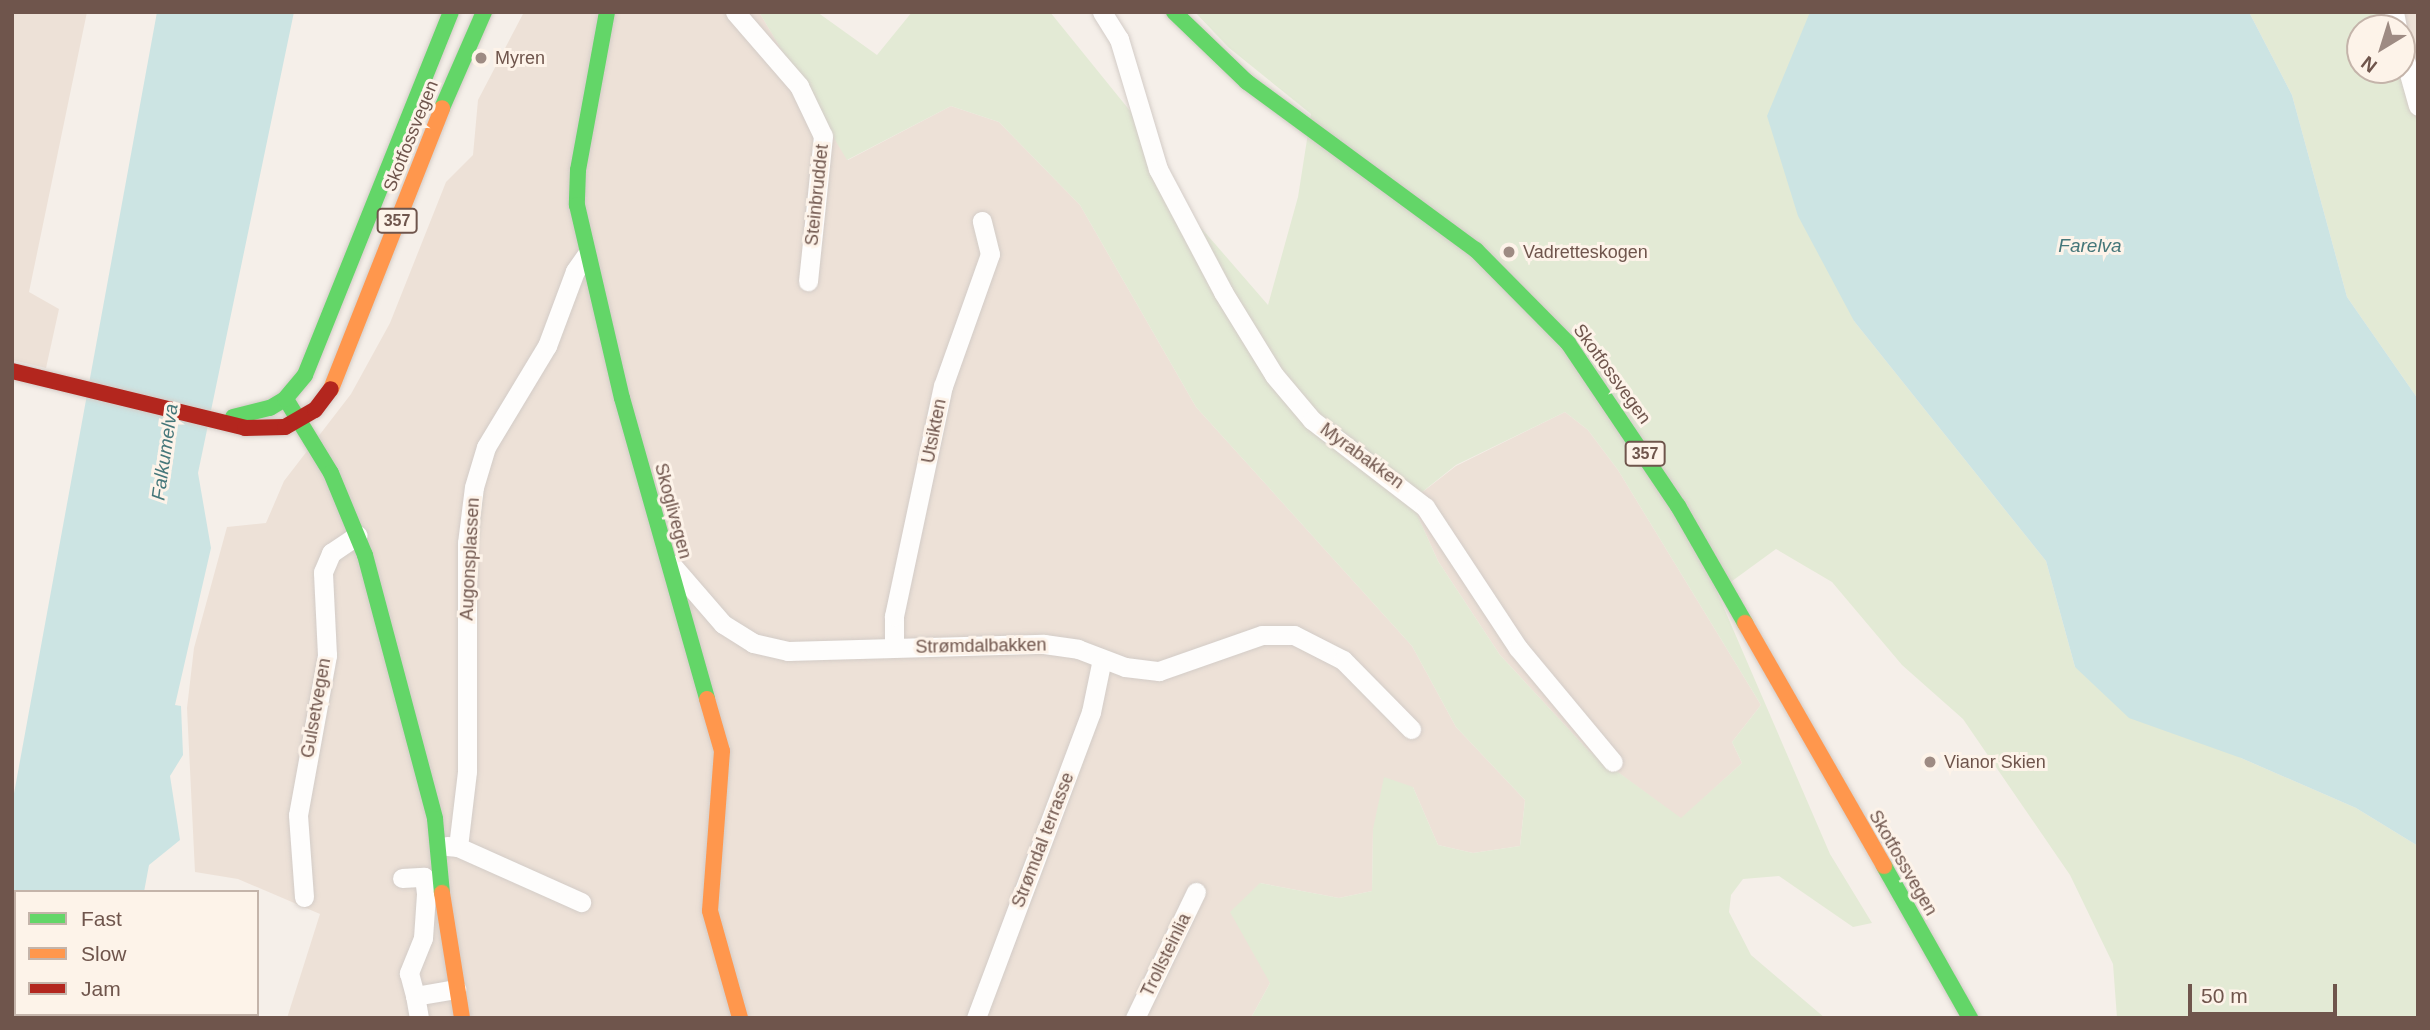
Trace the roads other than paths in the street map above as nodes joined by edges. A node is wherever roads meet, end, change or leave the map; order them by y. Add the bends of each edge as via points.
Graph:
1 (451, 12) edge
2 (484, 12) edge
3 (607, 12) edge
4 (735, 12) edge
5 (1102, 12) edge
6 (1174, 12) edge
7 (2412, 84) edge
8 (2418, 106) edge
9 (982, 221) dead end
10 (586, 255) junction
11 (808, 281) dead end
12 (12, 371) edge
13 (285, 399) junction
14 (222, 419) junction
15 (300, 421) junction
16 (358, 535) junction
17 (666, 563) junction
18 (894, 648) junction
19 (1102, 659) junction
20 (1411, 729) dead end
21 (1614, 762) dead end
22 (449, 846) junction
23 (401, 878) dead end
24 (1196, 892) dead end
25 (304, 897) dead end
26 (581, 902) dead end
27 (456, 989) junction
28 (415, 996) junction
29 (419, 1018) edge
30 (462, 1018) edge
31 (740, 1018) edge
32 (976, 1018) edge
33 (1135, 1018) edge
34 (1970, 1018) edge

1 - 13 main road, Skotfossvegen / 357 via 318,345 305,375
2 - 15 main road, Skotfossvegen / 357 via 336,380 315,410
3 - 10 main road, Skoglivegen via 578,170 577,205
4 - 11 street, Steinbruddet via 799,86 823,136
5 - 21 street, Myrabakken via 1119,39 1158,169 1223,292 1274,375 1312,420 1425,507 1518,648
6 - 34 main road, Skotfossvegen / 357 via 1247,82 1476,250 1519,289 1567,344 1678,506
7 - 8 street
9 - 18 street, Utsikten via 990,254 943,386 894,617
10 - 17 main road, Skoglivegen
10 - 22 street, Augonsplassen via 575,271 547,346 486,447 474,487 467,556 467,771
12 - 14 main road, 357
13 - 14 main road, 357 via 259,413
13 - 15 main road
14 - 15 main road, 357 via 267,430
15 - 16 main road via 331,473
16 - 22 main road
16 - 25 street, Gulsetvegen via 331,553 323,572 327,655 298,815
17 - 18 street, Strømdalbakken via 677,568 723,624 753,643 811,653
17 - 31 main road, Skoglivegen via 722,751 710,911
18 - 19 street, Strømdalbakken via 1044,644 1079,649
19 - 20 street, Strømdalbakken via 1159,671 1262,635 1294,635 1343,660
19 - 32 street, Strømdal terrasse via 1091,712
22 - 26 street
22 - 27 main road via 445,931
23 - 28 street via 424,877 423,939 409,974
24 - 33 street, Trollsteinlia
27 - 28 street
27 - 30 main road
28 - 29 street

